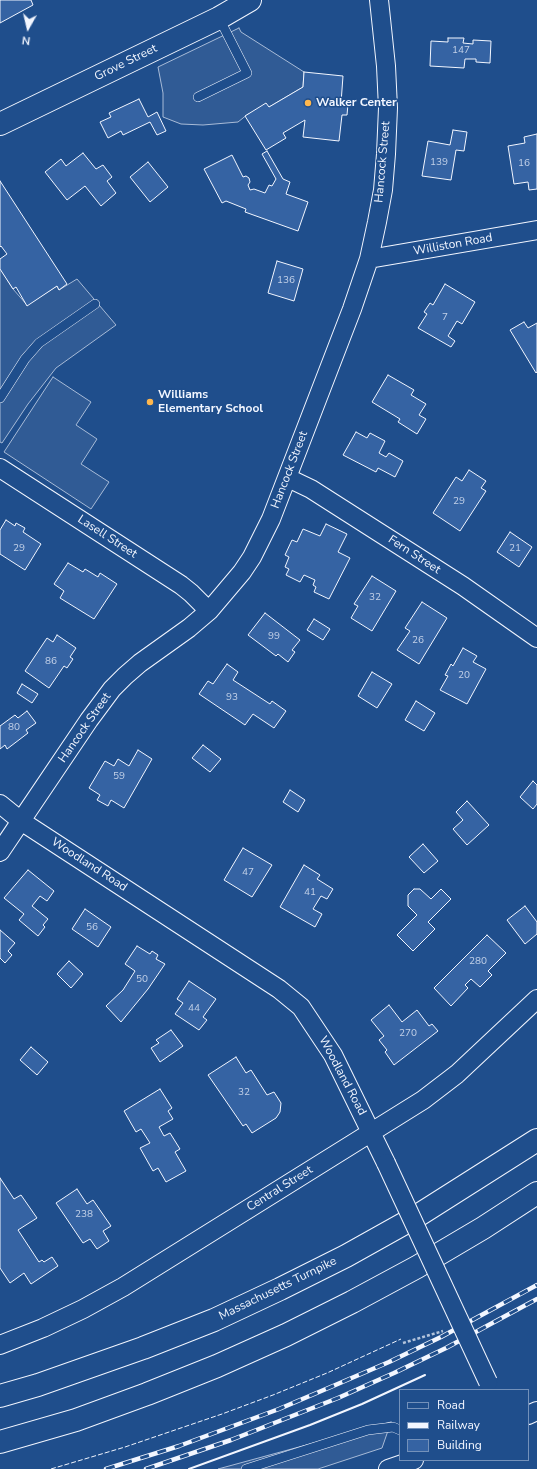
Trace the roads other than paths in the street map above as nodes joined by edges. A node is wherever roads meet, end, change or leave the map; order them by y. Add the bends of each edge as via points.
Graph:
1 (250, 0) edge
2 (379, 0) edge
3 (220, 18) junction
4 (198, 97) dead end
5 (0, 124) edge
6 (537, 230) edge
7 (369, 259) junction
8 (95, 304) dead end
9 (0, 398) edge
10 (0, 468) edge
11 (288, 478) junction
12 (209, 611) junction
13 (537, 638) edge
14 (0, 804) edge
15 (22, 821) junction
16 (0, 852) edge
17 (537, 999) edge
18 (371, 1133) junction
19 (537, 1140) edge
20 (537, 1193) edge
21 (0, 1345) edge
22 (490, 1386) edge
23 (0, 1396) edge
24 (399, 1430) edge
25 (0, 1442) edge
26 (411, 1461) edge
27 (246, 1469) edge
28 (388, 1469) edge

1 - 3 main road, Grove Street
2 - 7 street, Hancock Street via 388,108 383,190
3 - 4 lane via 247,73
3 - 5 main road, Grove Street
6 - 7 street, Williston Road
7 - 11 street, Hancock Street
8 - 9 lane via 39,343 25,359
10 - 12 street, Lasell Street via 181,585
11 - 12 street, Hancock Street via 252,557
11 - 13 street, Fern Street via 325,497 463,586
12 - 15 street, Hancock Street via 140,663 112,689
14 - 15 street, Woodland Road
15 - 16 street, Hancock Street
15 - 18 street, Woodland Road via 279,989 300,1007 333,1055
17 - 18 street, Central Street via 458,1074
18 - 21 street, Central Street via 123,1287 43,1328
18 - 22 street, Woodland Road, bridge
19 - 23 main road, Massachusetts Turnpike via 414,1218 346,1256 253,1302 129,1353
20 - 25 main road via 417,1268 286,1335 147,1394 76,1420
24 - 27 lane via 393,1427 368,1430
26 - 28 street

